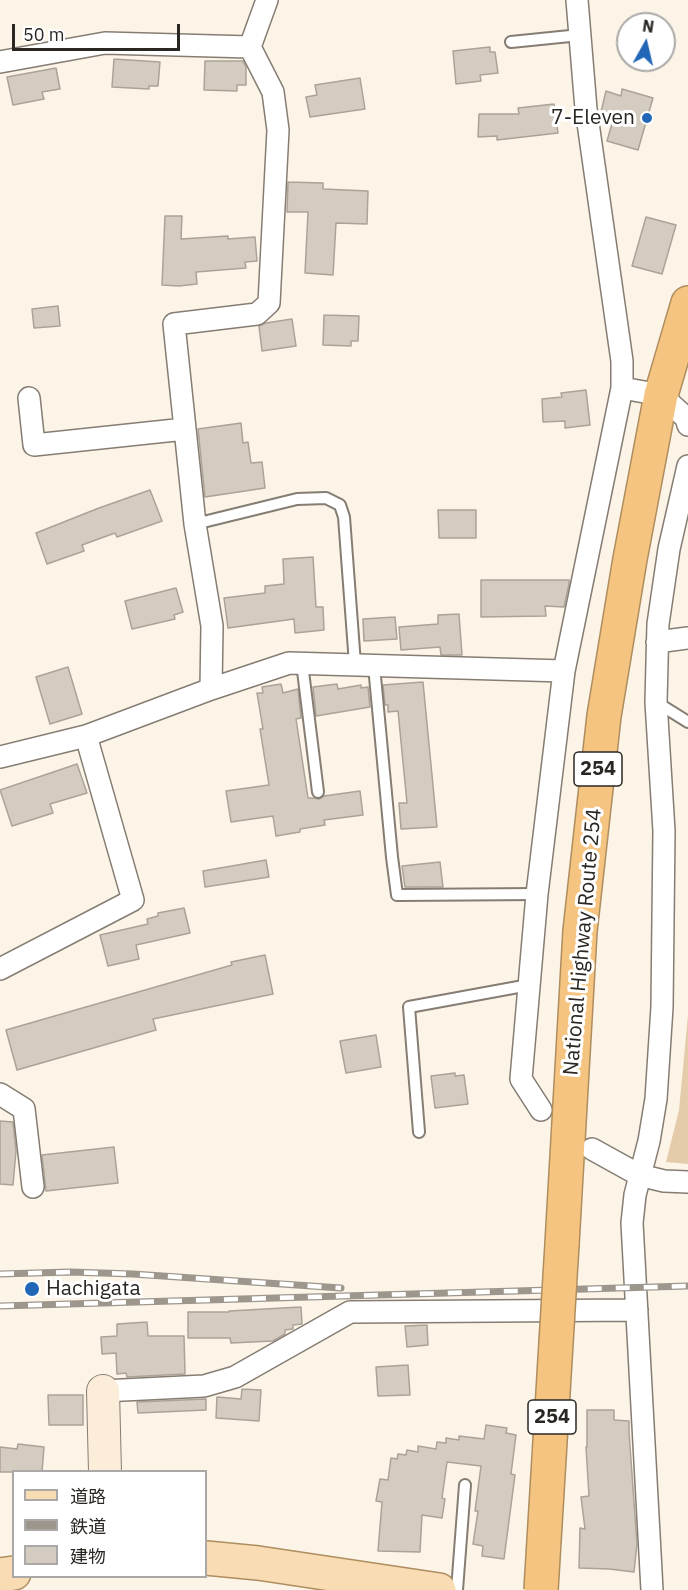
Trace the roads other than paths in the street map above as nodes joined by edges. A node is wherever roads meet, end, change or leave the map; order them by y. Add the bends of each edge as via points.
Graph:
1 (267, 0) edge
2 (577, 0) edge
3 (579, 34) junction
4 (511, 42) dead end
5 (250, 47) junction
6 (0, 62) edge
7 (688, 303) edge
8 (622, 388) junction
9 (662, 395) junction
10 (29, 398) dead end
11 (688, 425) edge
12 (185, 429) junction
13 (688, 466) edge
14 (195, 524) junction
15 (688, 638) edge
16 (657, 642) junction
17 (302, 663) junction
18 (364, 665) junction
19 (564, 671) junction
20 (211, 689) junction
21 (656, 702) junction
22 (688, 722) edge
23 (86, 736) junction
24 (0, 757) edge
25 (318, 792) dead end
26 (537, 894) junction
27 (0, 969) edge
28 (529, 985) junction
29 (0, 1094) edge
30 (541, 1110) dead end
31 (420, 1132) dead end
32 (592, 1149) dead end
33 (639, 1175) junction
34 (688, 1182) edge
35 (33, 1187) dead end
36 (637, 1310) junction
37 (103, 1391) joint
38 (105, 1470) edge
39 (465, 1485) dead end
40 (207, 1558) edge
41 (439, 1590) edge
42 (457, 1590) edge
43 (541, 1590) edge
44 (652, 1590) edge

1 - 5 street
2 - 3 street
3 - 4 lane
3 - 8 street via 622,362
5 - 6 street via 105,43
5 - 12 street via 273,92 278,130 269,303 257,314 174,324
7 - 9 highway, National Highway Route 254 / 254
8 - 9 street
8 - 19 street
9 - 11 street via 686,418
9 - 43 highway, National Highway Route 254 / 254, bridge via 604,716 580,931
10 - 12 street via 34,444
12 - 14 street
13 - 16 street via 669,549
14 - 18 lane via 297,499 326,498 340,505
14 - 20 street via 212,626
15 - 16 street
16 - 21 street
17 - 18 street
17 - 20 street via 289,663
17 - 25 lane
18 - 19 street
18 - 26 lane via 396,895
19 - 26 street
20 - 23 street
21 - 22 lane
21 - 33 street via 664,831 662,1008 656,1099
23 - 24 street
23 - 27 street via 133,900
26 - 28 street
28 - 30 street via 521,1079
28 - 31 lane via 409,1007
29 - 35 street via 24,1109
32 - 33 street
33 - 34 street
33 - 36 street via 632,1223
36 - 37 street via 350,1312 235,1377 204,1386
36 - 44 street
37 - 38 main road
39 - 42 lane
40 - 41 main road

